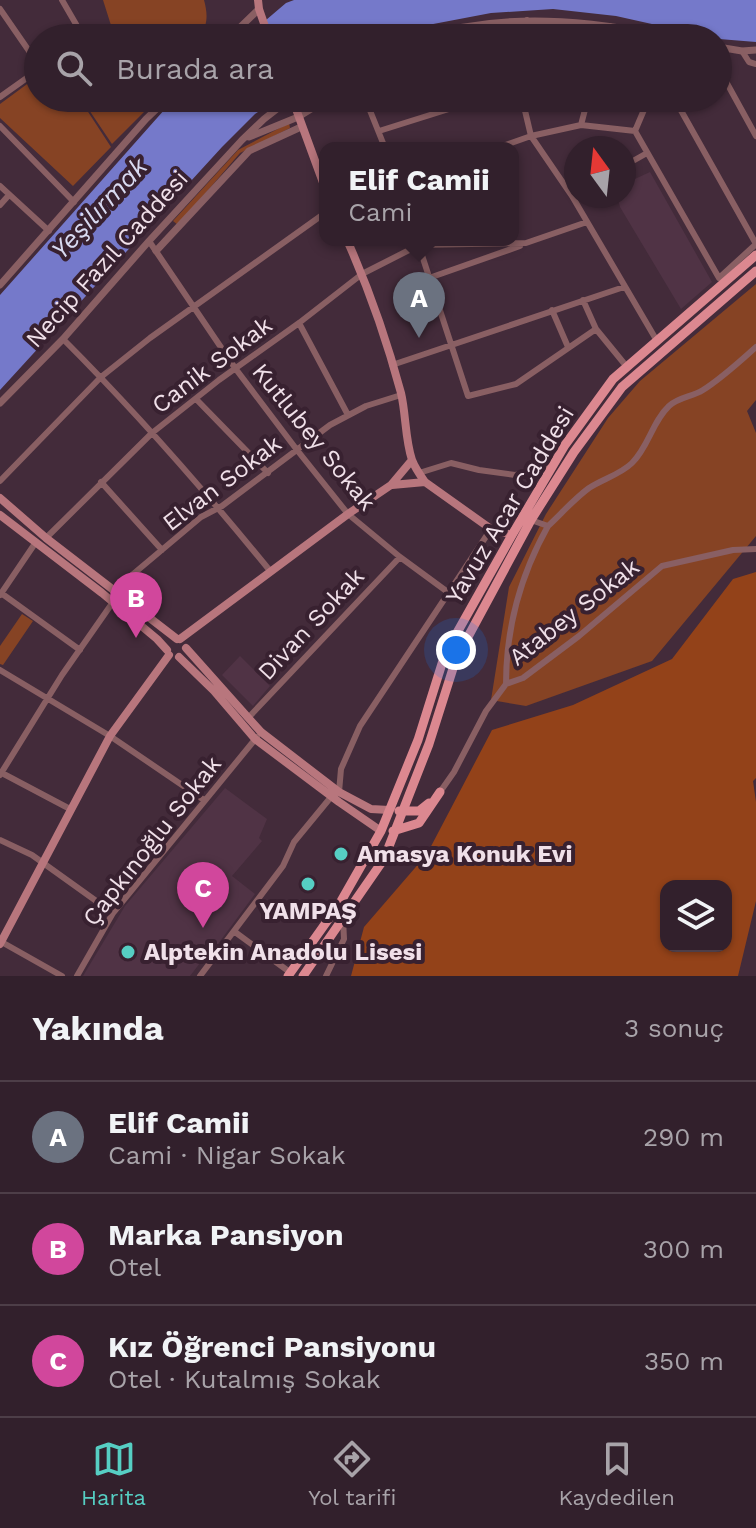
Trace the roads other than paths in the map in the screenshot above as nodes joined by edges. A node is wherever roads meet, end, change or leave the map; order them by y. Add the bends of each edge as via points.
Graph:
1 (62, 0) edge
2 (259, 4) edge
3 (0, 9) edge
4 (527, 20) junction
5 (76, 24) edge
6 (241, 24) edge
7 (265, 24) edge
8 (480, 24) edge
9 (526, 24) edge
10 (582, 24) edge
11 (24, 46) edge
12 (732, 49) edge
13 (756, 50) edge
14 (742, 51) junction
15 (756, 64) edge
16 (24, 78) edge
17 (732, 92) edge
18 (0, 97) edge
19 (153, 112) edge
20 (273, 112) edge
21 (296, 112) edge
22 (312, 112) edge
23 (371, 112) edge
24 (439, 112) edge
25 (525, 112) edge
26 (584, 112) edge
27 (643, 112) edge
28 (682, 112) edge
29 (299, 122) junction
30 (581, 125) junction
31 (0, 126) edge
32 (379, 131) junction
33 (635, 131) junction
34 (531, 136) junction
35 (756, 136) edge
36 (242, 140) junction
37 (383, 142) edge
38 (514, 142) edge
39 (647, 153) junction
40 (636, 159) edge
41 (319, 173) edge
42 (564, 181) edge
43 (0, 186) edge
44 (9, 195) junction
45 (74, 202) junction
46 (0, 205) edge
47 (580, 208) edge
48 (319, 214) edge
49 (587, 222) junction
50 (49, 231) junction
51 (149, 241) junction
52 (519, 243) edge
53 (526, 243) junction
54 (756, 245) edge
55 (350, 246) edge
56 (411, 246) edge
57 (419, 246) edge
58 (518, 246) edge
59 (519, 246) edge
60 (156, 251) junction
61 (756, 255) edge
62 (756, 271) edge
63 (362, 274) junction
64 (429, 278) junction
65 (0, 285) edge
66 (624, 287) junction
67 (583, 300) junction
68 (195, 306) junction
69 (552, 310) junction
70 (299, 323) junction
71 (596, 329) junction
72 (63, 339) junction
73 (657, 341) junction
74 (450, 344) junction
75 (568, 347) junction
76 (756, 347) edge
77 (392, 365) junction
78 (627, 367) junction
79 (235, 368) junction
80 (101, 377) junction
81 (401, 395) junction
82 (196, 399) junction
83 (0, 403) edge
84 (348, 415) junction
85 (152, 433) junction
86 (297, 450) junction
87 (412, 460) junction
88 (554, 463) junction
89 (268, 473) junction
90 (419, 473) junction
91 (0, 481) edge
92 (101, 482) junction
93 (425, 482) junction
94 (391, 485) junction
95 (0, 498) edge
96 (219, 509) junction
97 (348, 514) junction
98 (0, 515) edge
99 (531, 520) junction
100 (548, 526) junction
101 (491, 529) junction
102 (512, 535) junction
103 (46, 538) junction
104 (36, 542) junction
105 (756, 549) edge
106 (162, 550) junction
107 (400, 557) junction
108 (271, 572) junction
109 (113, 591) junction
110 (449, 593) junction
111 (0, 594) edge
112 (113, 602) junction
113 (182, 643) junction
114 (80, 650) junction
115 (168, 653) junction
116 (179, 657) junction
117 (0, 670) edge
118 (506, 684) junction
119 (49, 698) junction
120 (249, 717) junction
121 (258, 735) junction
122 (110, 736) junction
123 (1, 773) edge
124 (440, 792) junction
125 (335, 794) junction
126 (204, 800) junction
127 (70, 809) junction
128 (389, 810) junction
129 (401, 811) junction
130 (381, 831) junction
131 (394, 831) junction
132 (0, 840) edge
133 (42, 862) junction
134 (113, 913) junction
135 (343, 919) junction
136 (235, 932) junction
137 (0, 942) edge
138 (290, 974) edge
139 (62, 976) edge
140 (77, 976) edge
141 (200, 976) edge
142 (303, 976) edge
143 (326, 976) edge

1 - 5 street
2 - 6 street
2 - 7 main road
3 - 11 street
4 - 8 street
4 - 9 street
4 - 10 street
12 - 14 street
13 - 14 street
14 - 15 street
16 - 18 street
17 - 35 street
19 - 45 street
20 - 36 street, Necip Fazıl Caddesi
21 - 29 main road
22 - 29 street
23 - 32 street
24 - 32 street
25 - 34 street
26 - 30 street
27 - 33 street
28 - 54 street
29 - 36 street, Necip Fazıl Caddesi
29 - 41 main road
29 - 60 street, Necip Fazıl Caddesi via 249,151
30 - 33 street
30 - 34 street
31 - 45 street
32 - 37 street
33 - 39 street
34 - 38 street
34 - 42 street
36 - 51 street, Necip Fazıl Caddesi
39 - 40 street
39 - 54 street via 719,278
43 - 44 street
44 - 46 street
44 - 50 street
45 - 50 street
47 - 49 street
48 - 68 street
49 - 53 street
49 - 66 street
50 - 65 street
51 - 60 street, Kutlubey Sokak
51 - 72 street, Necip Fazıl Caddesi
52 - 53 street
53 - 59 street
55 - 63 main road
56 - 63 street, Canik Sokak
57 - 64 street
58 - 64 street
60 - 68 street, Kutlubey Sokak
61 - 73 main road, Yavuz Acar Caddesi
62 - 99 main road, Yavuz Acar Caddesi via 622,387
63 - 70 street, Canik Sokak
63 - 77 main road
64 - 74 street
66 - 67 street
66 - 73 street
67 - 69 street
67 - 71 street
68 - 79 street, Kutlubey Sokak
68 - 80 street
69 - 74 street
69 - 75 street
70 - 79 street, Canik Sokak
70 - 84 street
71 - 75 street
71 - 78 street
72 - 80 street
72 - 83 street, Necip Fazıl Caddesi
73 - 78 main road, Yavuz Acar Caddesi
74 - 75 street via 468,396 516,384
74 - 77 street
76 - 100 street via 700,392 671,405 632,463 585,492
77 - 81 main road
78 - 88 main road, Yavuz Acar Caddesi
79 - 82 street, Canik Sokak
79 - 86 street, Kutlubey Sokak
80 - 85 street
80 - 91 street
81 - 84 street, Elvan Sokak
81 - 87 main road
82 - 85 street, Canik Sokak
82 - 89 street
84 - 86 street, Elvan Sokak
85 - 92 street, Canik Sokak
85 - 96 street
86 - 89 street, Elvan Sokak
86 - 97 street, Kutlubey Sokak
87 - 90 main road
87 - 94 main road
88 - 90 street via 515,475 451,463
88 - 102 main road, Yavuz Acar Caddesi
89 - 96 street, Elvan Sokak
90 - 93 main road
92 - 103 street, Canik Sokak
92 - 106 street
93 - 94 main road
93 - 101 main road
94 - 97 main road
95 - 103 main road
96 - 106 street, Elvan Sokak via 201,517
96 - 108 street
97 - 107 street, Kutlubey Sokak
97 - 108 main road
98 - 104 main road
99 - 100 street
99 - 129 main road, Yavuz Acar Caddesi via 456,659
100 - 118 street, Atabey Sokak via 523,577 512,616
101 - 102 main road
101 - 110 street
102 - 128 main road, Yavuz Acar Caddesi via 445,654
103 - 109 main road
104 - 111 street
104 - 112 main road
105 - 118 street, Atabey Sokak via 662,566 579,636 523,678
106 - 109 street, Elvan Sokak
107 - 110 street, Kutlubey Sokak
107 - 120 street, Divan Sokak
108 - 113 main road
109 - 113 main road
110 - 125 street via 360,726
111 - 114 street
112 - 114 street
112 - 115 main road
113 - 115 main road via 168,643
113 - 116 main road via 185,652
113 - 120 main road
114 - 119 street
115 - 116 main road
115 - 122 main road
116 - 121 main road
117 - 119 street
118 - 124 street, Atabey Sokak
119 - 122 street
119 - 123 street
120 - 121 main road
121 - 125 main road
121 - 126 street, Çapkınoğlu Sokak
122 - 126 street
122 - 127 main road
123 - 127 street
124 - 129 main road via 419,811
124 - 131 main road via 419,823
125 - 128 main road via 371,809
125 - 130 main road
125 - 136 street via 294,842
126 - 134 street, Çapkınoğlu Sokak
127 - 133 main road
128 - 129 main road
128 - 130 main road, Yavuz Acar Caddesi
129 - 131 main road, Yavuz Acar Caddesi
130 - 131 main road
130 - 138 main road, Yavuz Acar Caddesi via 340,903
131 - 135 main road, Yavuz Acar Caddesi via 384,859
132 - 133 street
133 - 134 street
133 - 137 main road
134 - 140 street, Çapkınoğlu Sokak
135 - 142 main road, Yavuz Acar Caddesi
135 - 143 street via 344,939
136 - 138 street
136 - 141 street
137 - 139 street

